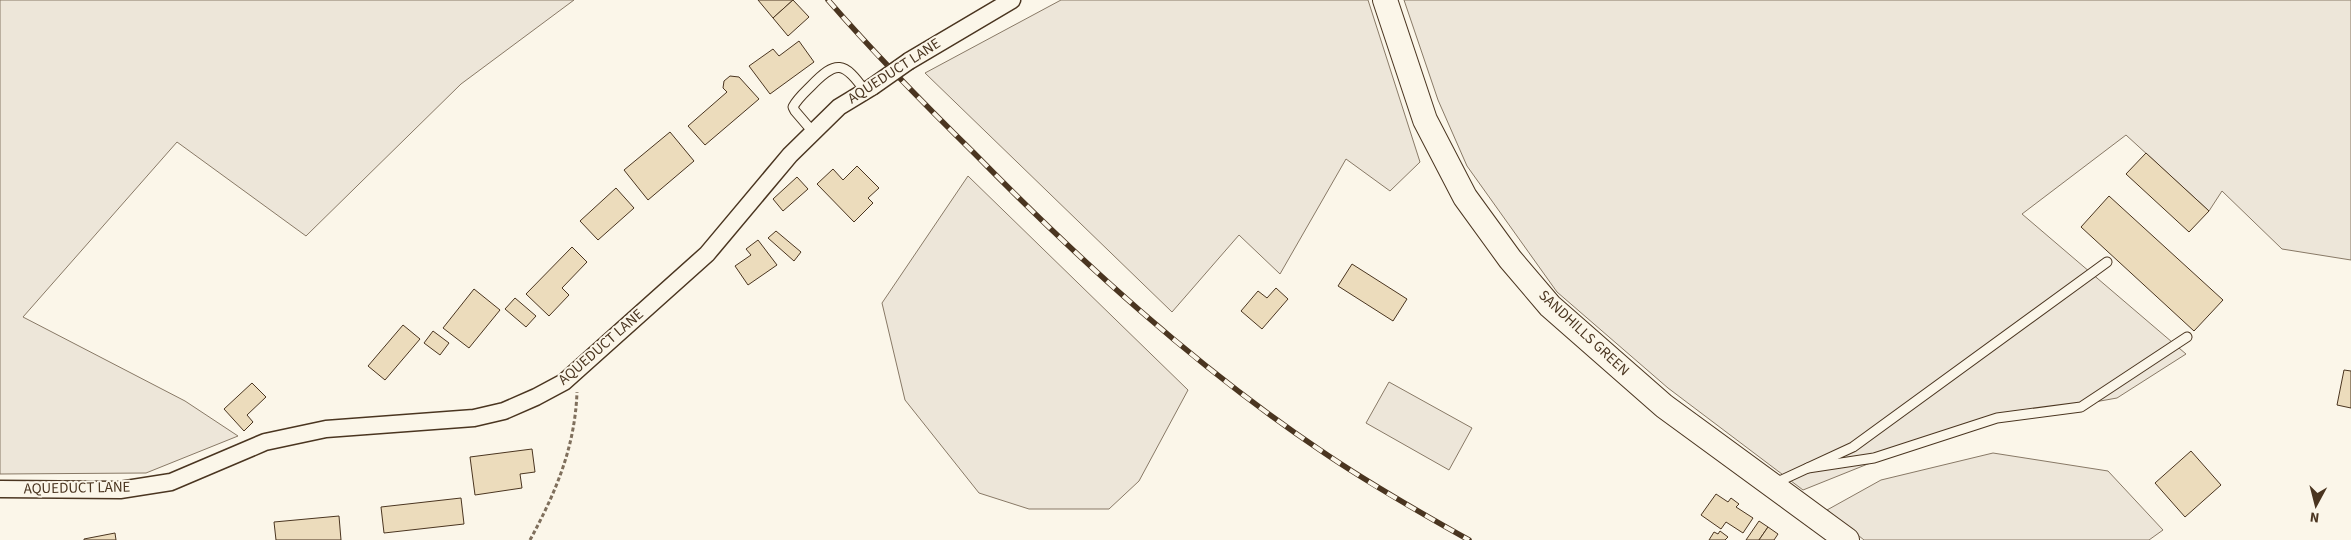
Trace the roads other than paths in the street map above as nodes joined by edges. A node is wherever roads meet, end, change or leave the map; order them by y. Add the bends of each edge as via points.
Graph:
1 (1012, 0) edge
2 (1385, 0) edge
3 (869, 89) junction
4 (813, 132) junction
5 (2107, 262) dead end
6 (2187, 337) dead end
7 (1808, 468) junction
8 (1772, 484) junction
9 (0, 489) edge
10 (1845, 539) edge

1 - 3 street, AQUEDUCT LANE, bridge via 909,61
2 - 8 street, SANDHILLS GREEN via 1425,120 1465,197 1510,259 1550,306 1664,406
3 - 4 street, AQUEDUCT LANE via 839,107
3 - 4 lane via 845,68 836,66 826,70 794,107
4 - 9 street, AQUEDUCT LANE via 772,175 707,254 564,382 536,397 504,411 474,418 326,429 274,440 171,482 120,490
5 - 7 lane via 1853,447
6 - 7 lane via 2080,407 1997,418 1874,458
7 - 8 lane
8 - 10 street, SANDHILLS GREEN

